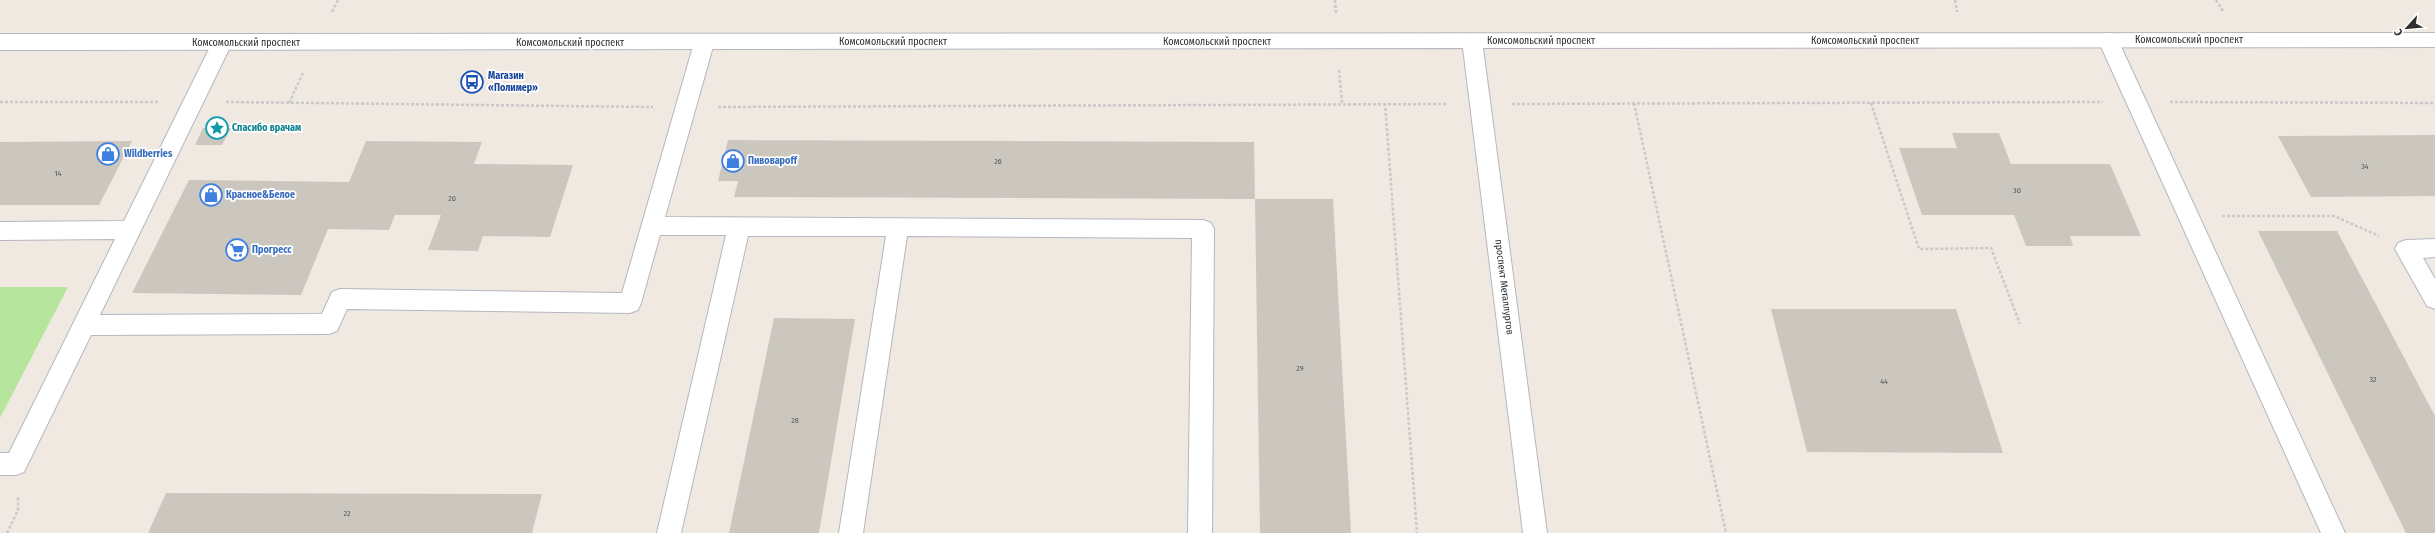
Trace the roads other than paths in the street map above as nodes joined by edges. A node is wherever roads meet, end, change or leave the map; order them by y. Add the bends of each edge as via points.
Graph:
1 (2108, 40) junction
2 (2435, 40) edge
3 (0, 42) edge
4 (1472, 42) junction
5 (222, 43) junction
6 (704, 43) junction
7 (652, 226) junction
8 (739, 226) junction
9 (898, 228) junction
10 (131, 230) junction
11 (0, 231) edge
12 (2435, 248) edge
13 (2435, 298) edge
14 (85, 325) junction
15 (8, 464) edge
16 (669, 533) edge
17 (851, 533) edge
18 (1200, 533) edge
19 (1535, 533) edge
20 (2333, 533) edge

1 - 2 street, Комсомольский проспект
1 - 4 street, Комсомольский проспект
1 - 20 street
3 - 5 street, Комсомольский проспект
4 - 6 street, Комсомольский проспект
4 - 19 street, проспект Металлургов
5 - 6 street, Комсомольский проспект
5 - 10 street
6 - 7 street
7 - 8 street
7 - 14 street via 630,302 340,299 329,324
8 - 9 street
8 - 16 street
9 - 17 street
9 - 18 street via 1203,229
10 - 11 street
10 - 14 street
12 - 13 street via 2406,249
14 - 15 street

